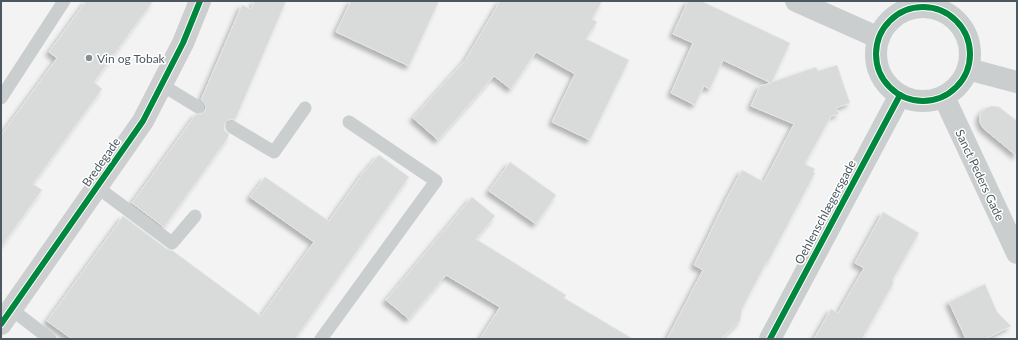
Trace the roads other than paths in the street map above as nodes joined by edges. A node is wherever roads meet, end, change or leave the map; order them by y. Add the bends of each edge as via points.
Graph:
1 (64, 1) edge
2 (200, 1) edge
3 (796, 1) edge
4 (938, 5) edge
5 (879, 38) junction
6 (968, 69) junction
7 (1017, 82) edge
8 (162, 85) junction
9 (900, 95) junction
10 (944, 97) junction
11 (1, 98) edge
12 (198, 107) dead end
13 (305, 108) dead end
14 (349, 122) dead end
15 (232, 127) dead end
16 (97, 187) junction
17 (195, 216) dead end
18 (1017, 253) edge
19 (6, 316) edge
20 (50, 339) edge
21 (321, 339) edge
22 (770, 339) edge

1 - 11 lane
2 - 8 street, Bredegade via 184,43
3 - 5 street
4 - 5 street via 919,6 902,12 888,23
4 - 6 street via 954,17 966,32 971,51
5 - 9 street via 876,54 879,70 887,84
6 - 7 street
6 - 10 street via 963,80
8 - 12 lane
8 - 16 street, Bredegade via 142,121
9 - 10 street via 914,100 929,101
9 - 22 street, Oehlenschlægersgade
10 - 18 street, Sanct Peders Gade
13 - 15 lane via 274,152
14 - 21 lane via 436,181
16 - 17 lane via 172,243
16 - 19 street, Bredegade
19 - 20 lane

